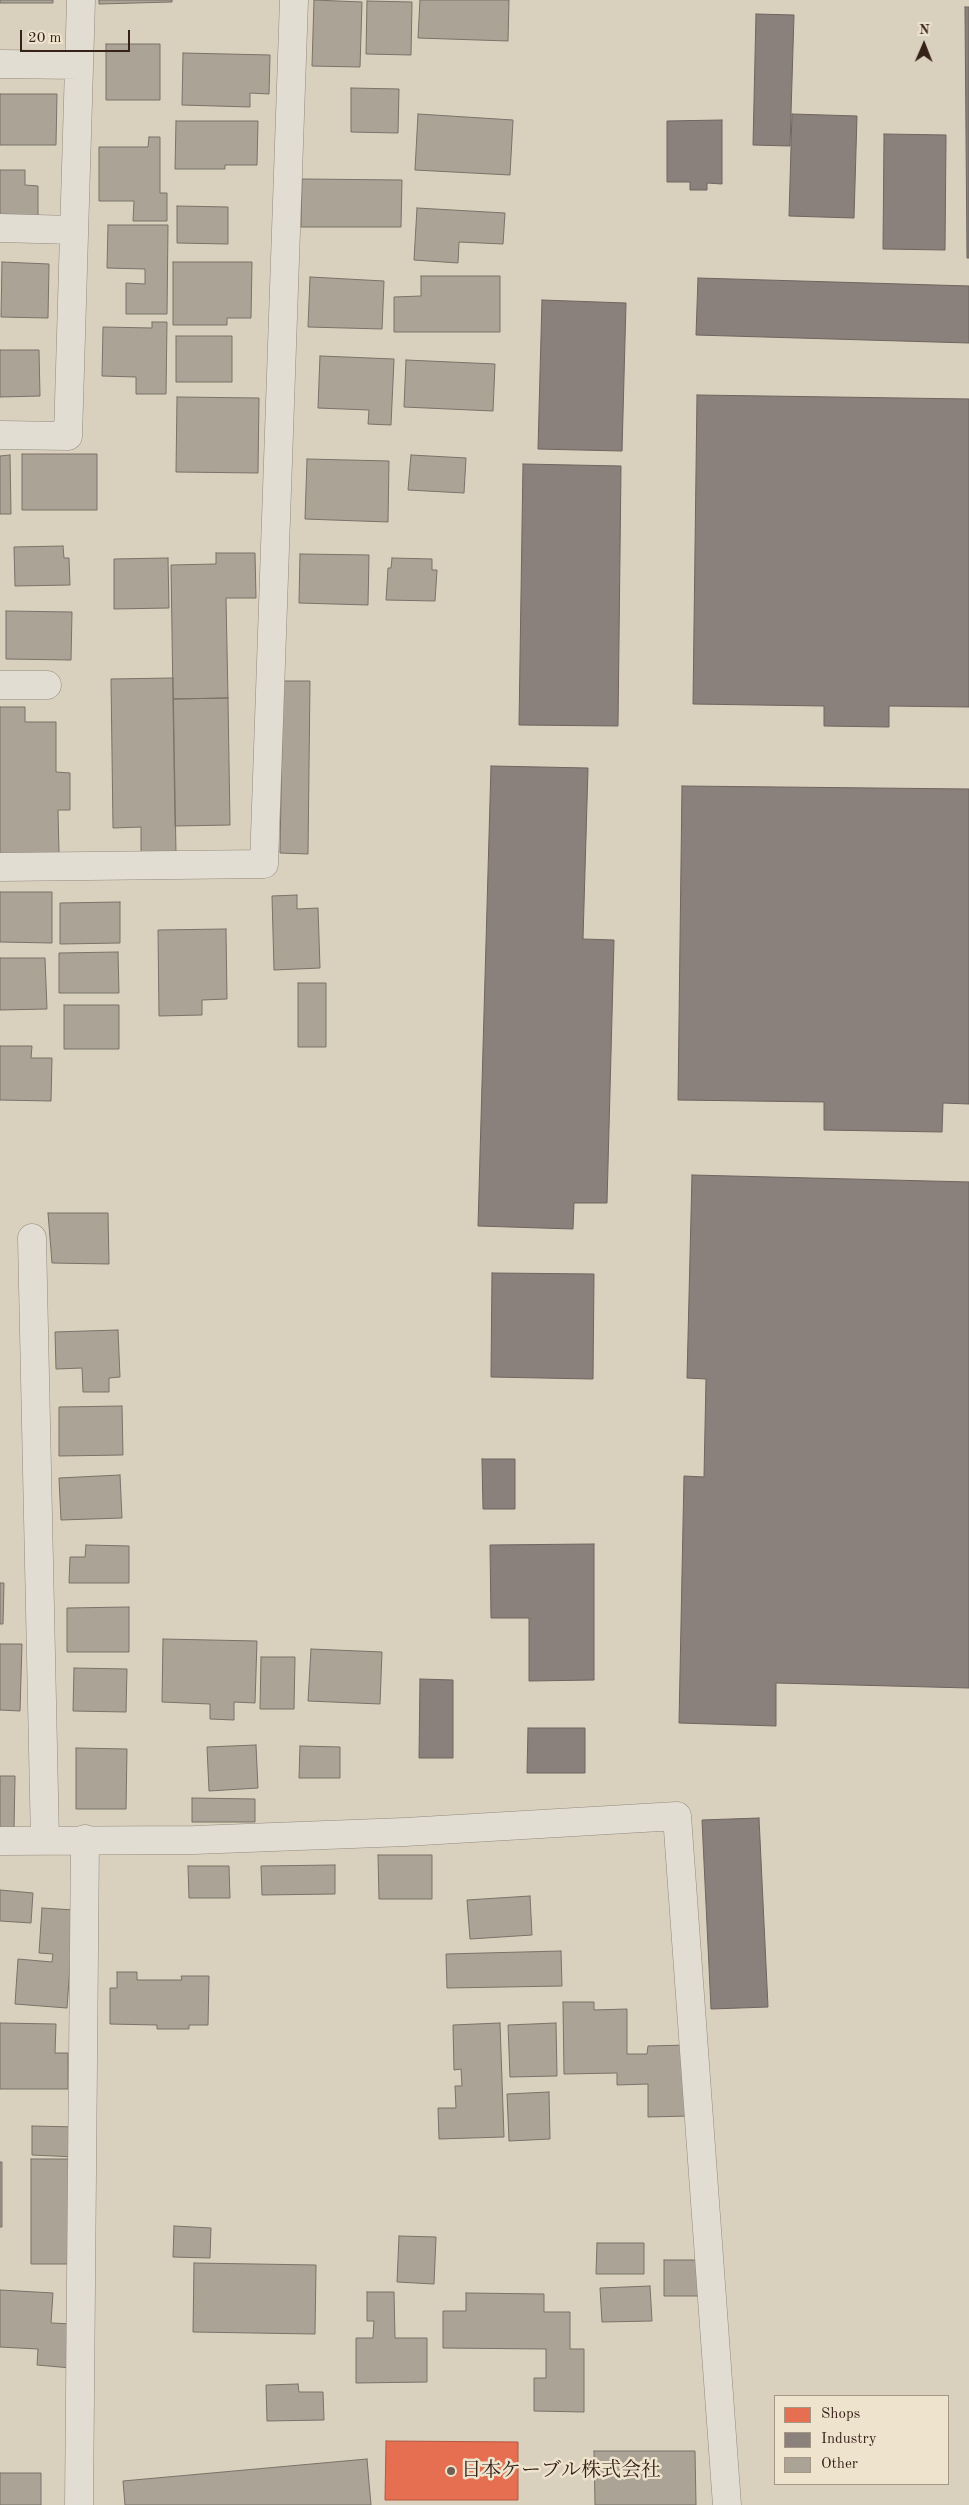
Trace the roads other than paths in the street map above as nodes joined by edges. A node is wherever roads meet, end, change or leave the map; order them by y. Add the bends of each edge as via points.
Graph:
1 (82, 0) edge
2 (294, 0) edge
3 (0, 64) edge
4 (79, 65) junction
5 (0, 228) edge
6 (73, 230) junction
7 (0, 435) edge
8 (0, 685) edge
9 (47, 685) dead end
10 (0, 867) edge
11 (32, 1238) dead end
12 (86, 1840) junction
13 (0, 1841) edge
14 (45, 1841) junction
15 (79, 2505) edge
16 (726, 2505) edge

1 - 4 street
2 - 10 street via 264,864
3 - 4 street
4 - 6 street
5 - 6 street
6 - 7 street via 68,436
8 - 9 street
11 - 14 street
12 - 14 street
12 - 15 street
12 - 16 street via 194,1840 405,1832 678,1816
13 - 14 street

